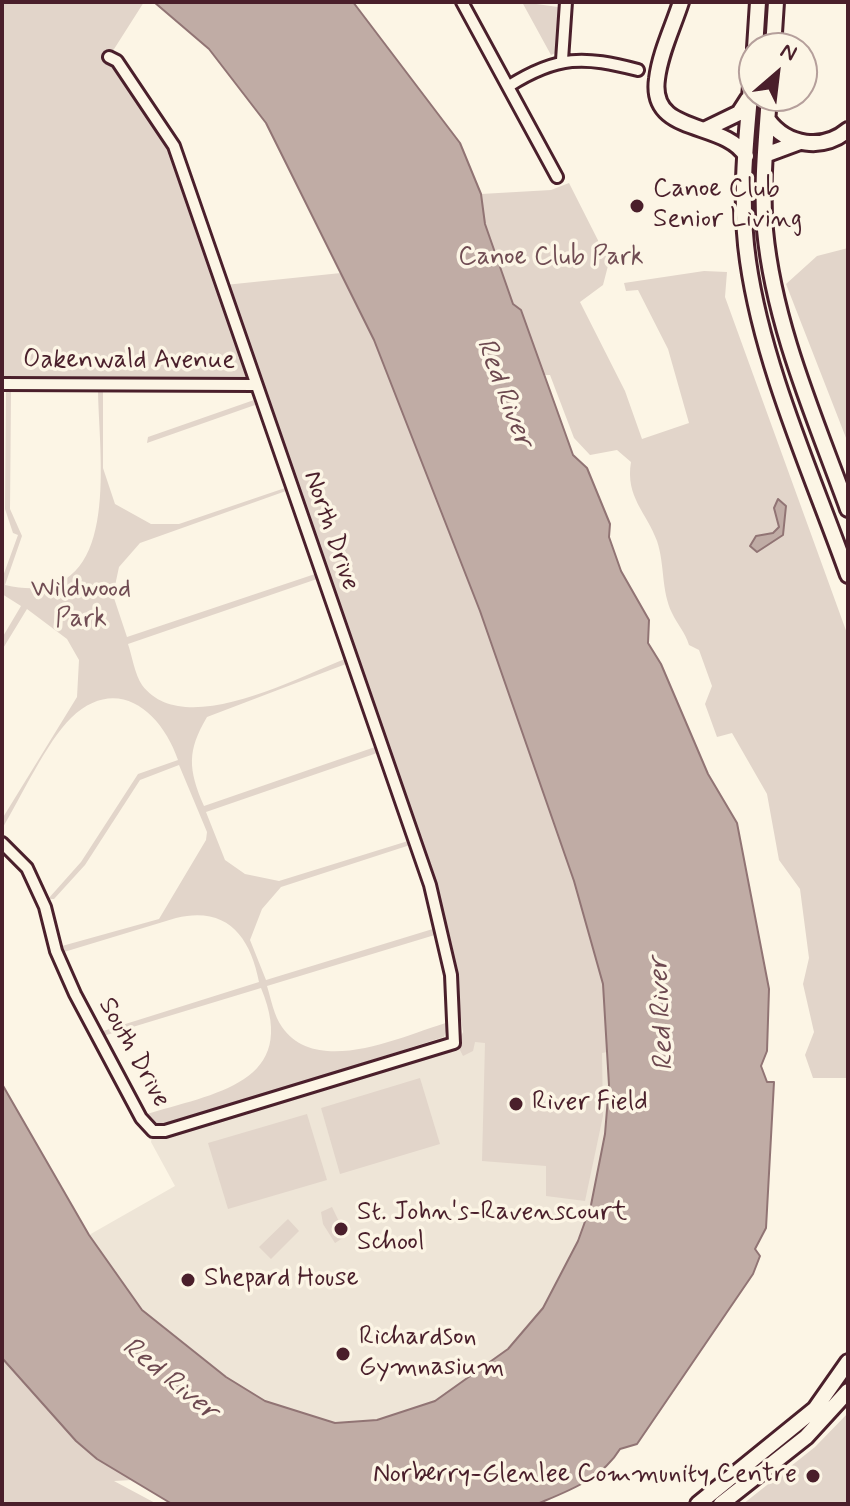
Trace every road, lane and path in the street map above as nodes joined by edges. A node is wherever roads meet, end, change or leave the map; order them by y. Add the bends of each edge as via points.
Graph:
1 (462, 2) edge
2 (566, 2) edge
3 (681, 2) edge
4 (758, 2) edge
5 (776, 2) edge
6 (756, 32) edge
7 (774, 32) edge
8 (109, 57) dead end
9 (562, 60) junction
10 (638, 70) dead end
11 (509, 86) junction
12 (740, 112) edge
13 (749, 112) edge
14 (768, 112) edge
15 (768, 120) junction
16 (706, 129) junction
17 (848, 130) edge
18 (800, 142) junction
19 (765, 155) junction
20 (746, 156) junction
21 (557, 177) dead end
22 (2, 384) edge
23 (255, 385) junction
24 (848, 509) edge
25 (848, 575) edge
26 (2, 843) edge
27 (454, 1043) joint
28 (848, 1362) edge
29 (844, 1388) edge
30 (698, 1504) edge
31 (721, 1504) edge

1 - 11 street
2 - 9 street
3 - 16 main road via 657,75 657,93 670,116
4 - 6 main road
5 - 7 main road
8 - 23 street, North Drive via 117,61 174,146
9 - 10 street via 597,60
9 - 11 street
11 - 21 street
12 - 16 main road
13 - 20 main road
14 - 15 main road
15 - 18 main road
15 - 19 main road
16 - 20 main road via 733,140
17 - 18 main road via 823,143
18 - 19 main road
19 - 24 main road via 765,229 777,302
20 - 25 main road via 746,242 759,320
22 - 23 street, Oakenwald Avenue
23 - 27 street, North Drive via 430,885 451,975
26 - 27 street, South Drive via 27,868 75,994 153,1131
28 - 29 main road
29 - 30 main road
29 - 31 main road via 806,1437

